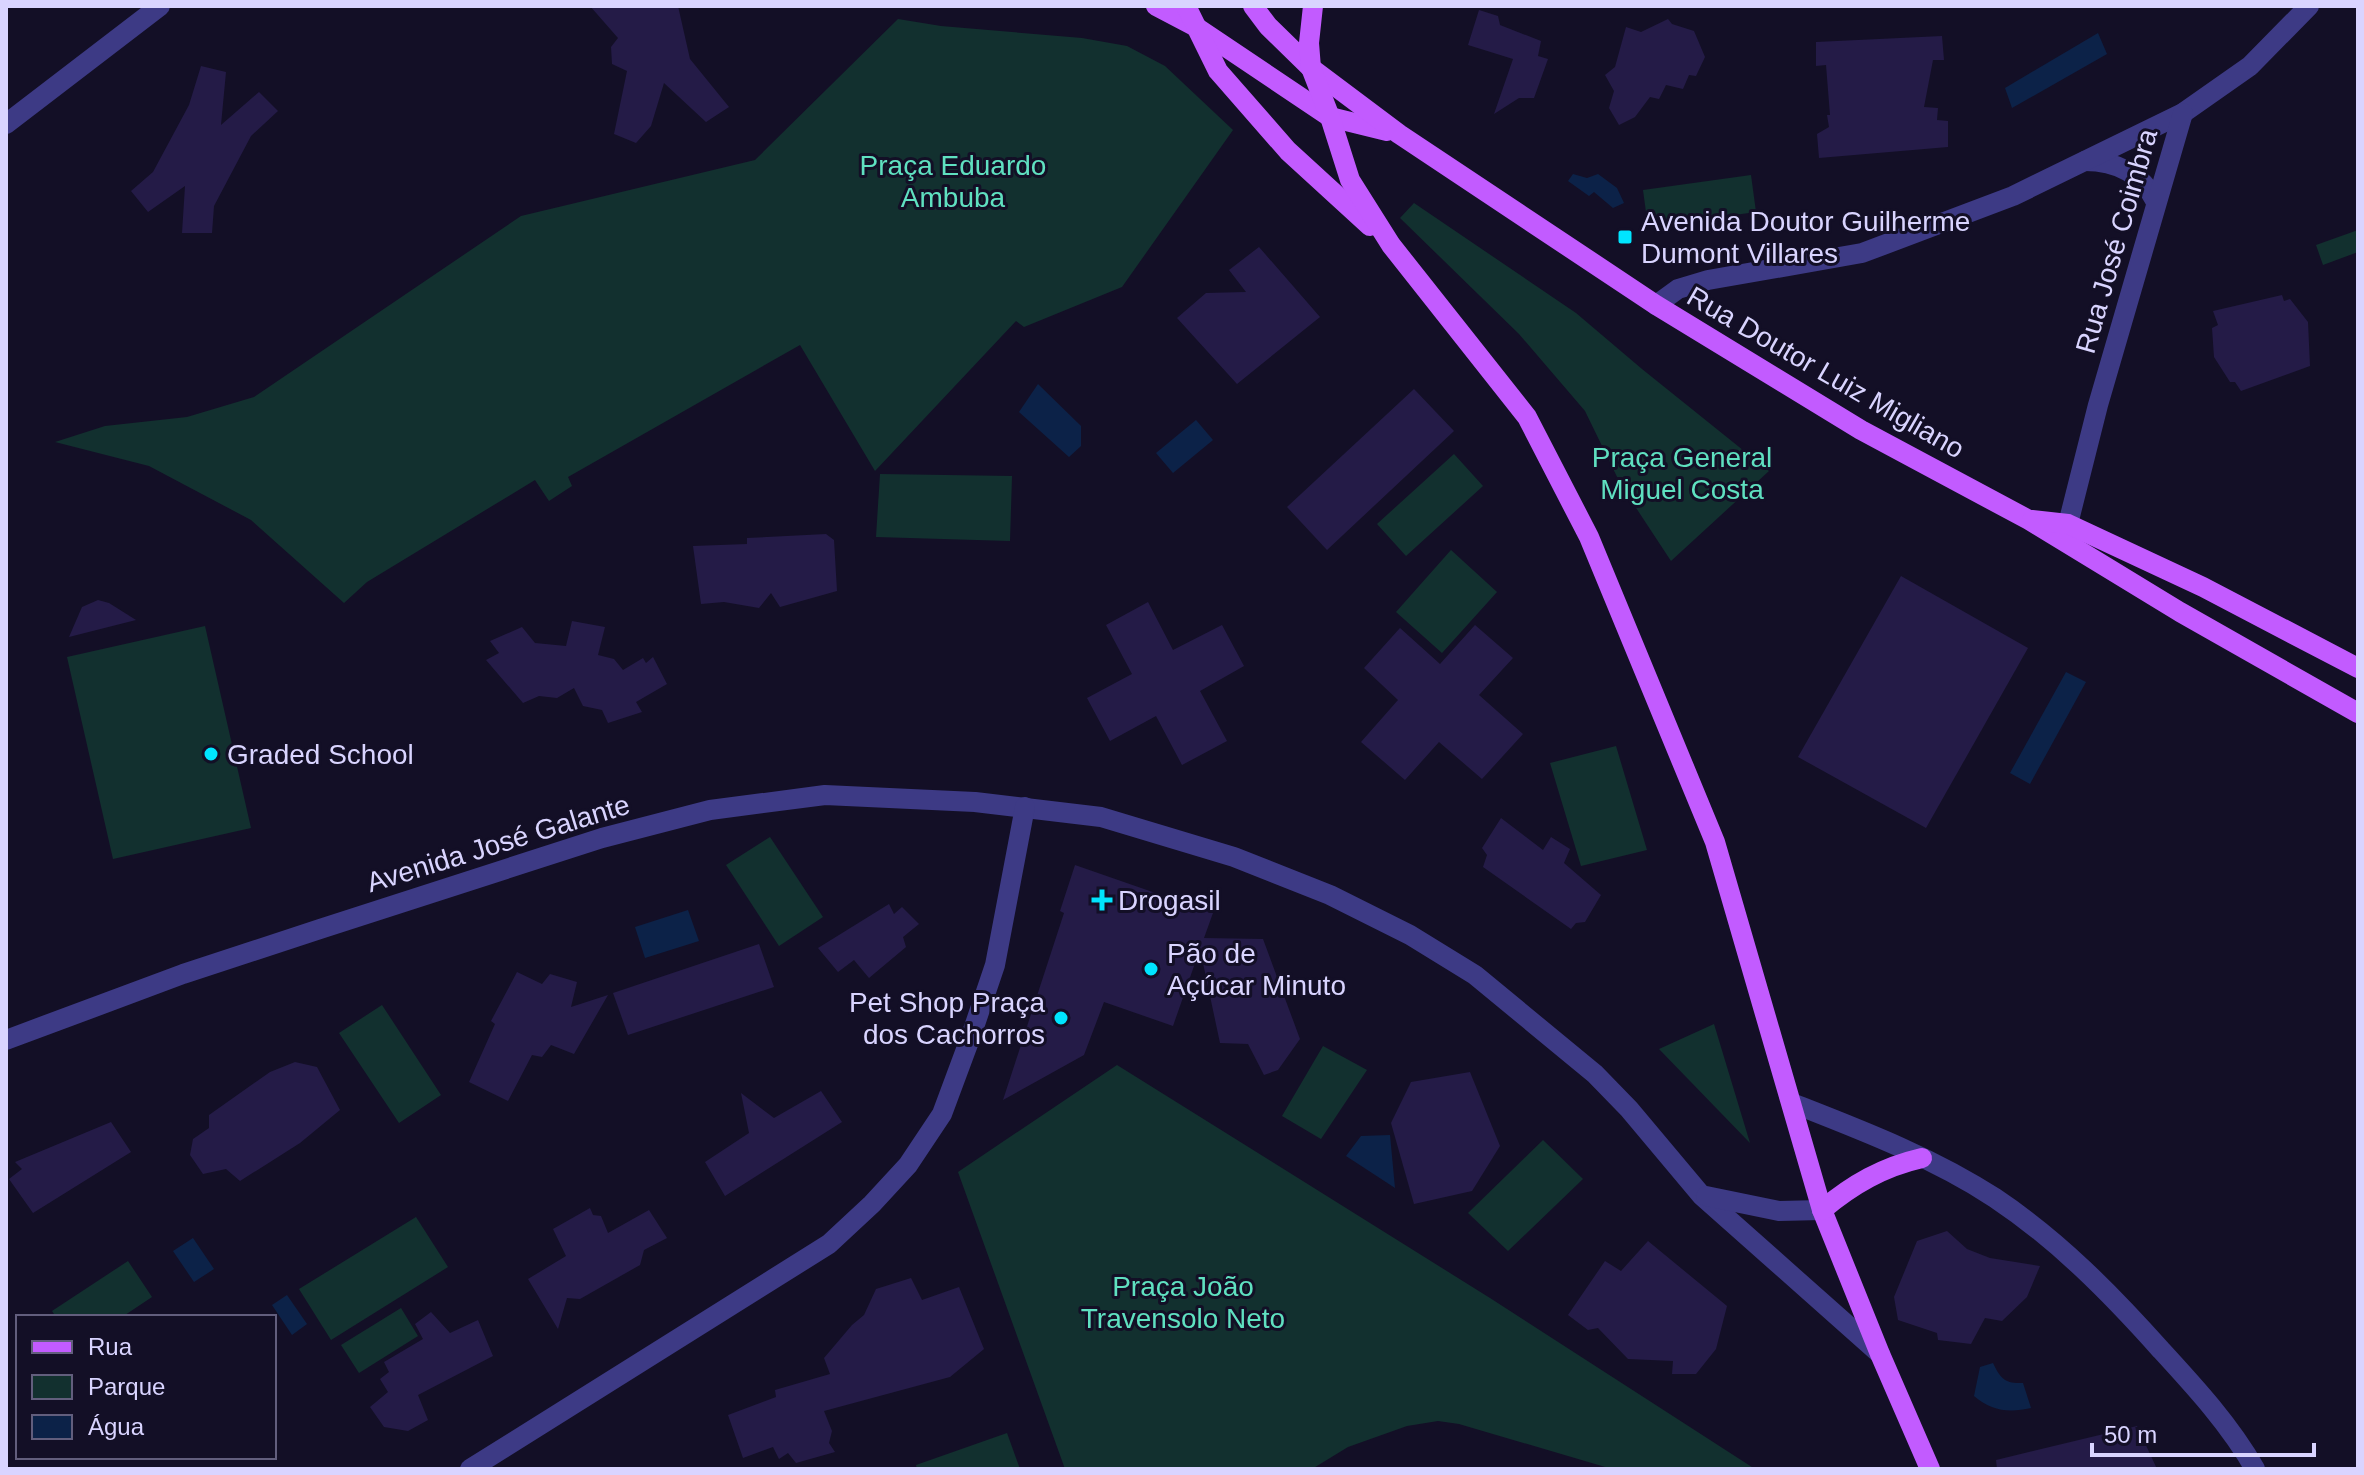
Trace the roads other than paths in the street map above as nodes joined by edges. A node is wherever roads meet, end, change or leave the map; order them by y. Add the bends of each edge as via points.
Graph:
1 (160, 6) edge
2 (1156, 6) edge
3 (1186, 6) edge
4 (1253, 6) edge
5 (1313, 6) edge
6 (2309, 6) edge
7 (1196, 27) junction
8 (1311, 68) junction
9 (2183, 113) junction
10 (1330, 117) junction
11 (6, 124) edge
12 (1399, 134) junction
13 (2085, 161) junction
14 (2156, 202) junction
15 (1391, 245) junction
16 (1656, 305) junction
17 (2029, 520) junction
18 (2068, 524) junction
19 (2049, 533) junction
20 (2358, 668) edge
21 (2358, 713) edge
22 (1025, 807) junction
23 (6, 1040) edge
24 (1792, 1103) junction
25 (1922, 1158) junction
26 (1702, 1196) junction
27 (1822, 1210) junction
28 (1880, 1354) junction
29 (470, 1469) edge
30 (1930, 1469) edge
31 (2255, 1469) edge

1 - 11 street
2 - 7 main road
3 - 7 main road
4 - 8 main road, Rua Doutor Luiz Migliano
5 - 8 main road
6 - 9 street, Rua José Coimbra via 2250,66
7 - 10 main road
7 - 15 main road via 1218,71 1288,151
8 - 10 main road
8 - 12 main road, Rua Doutor Luiz Migliano
9 - 13 street
9 - 14 street, Rua José Coimbra
10 - 12 main road, Rua Doutor Luiz Migliano
10 - 15 main road via 1350,180
12 - 16 main road, Rua Doutor Luiz Migliano
13 - 14 street via 2102,161 2133,174
13 - 16 street via 2013,196 1862,253 1708,280 1678,289
14 - 18 street, Rua José Coimbra
15 - 24 main road via 1527,417 1589,537 1715,842
16 - 17 main road, Rua Doutor Luiz Migliano via 1861,430
17 - 18 main road, Rua Doutor Luiz Migliano
17 - 19 main road, Rua Doutor Luiz Migliano
18 - 19 street
18 - 20 main road, Rua Doutor Luiz Migliano
19 - 21 main road, Rua Doutor Luiz Migliano
22 - 23 street, Avenida José Galante via 825,795 710,810 602,838 320,929
22 - 26 street, Avenida José Galante via 1101,817 1234,857 1330,895 1410,935 1475,975 1595,1074
22 - 29 street via 995,965 942,1114 908,1165 829,1244
24 - 25 street
24 - 27 main road
25 - 27 main road via 1866,1178
25 - 31 street via 1994,1197 2070,1256 2193,1385
26 - 27 street via 1779,1211
26 - 28 street, Avenida José Galante
27 - 28 main road
28 - 30 main road

